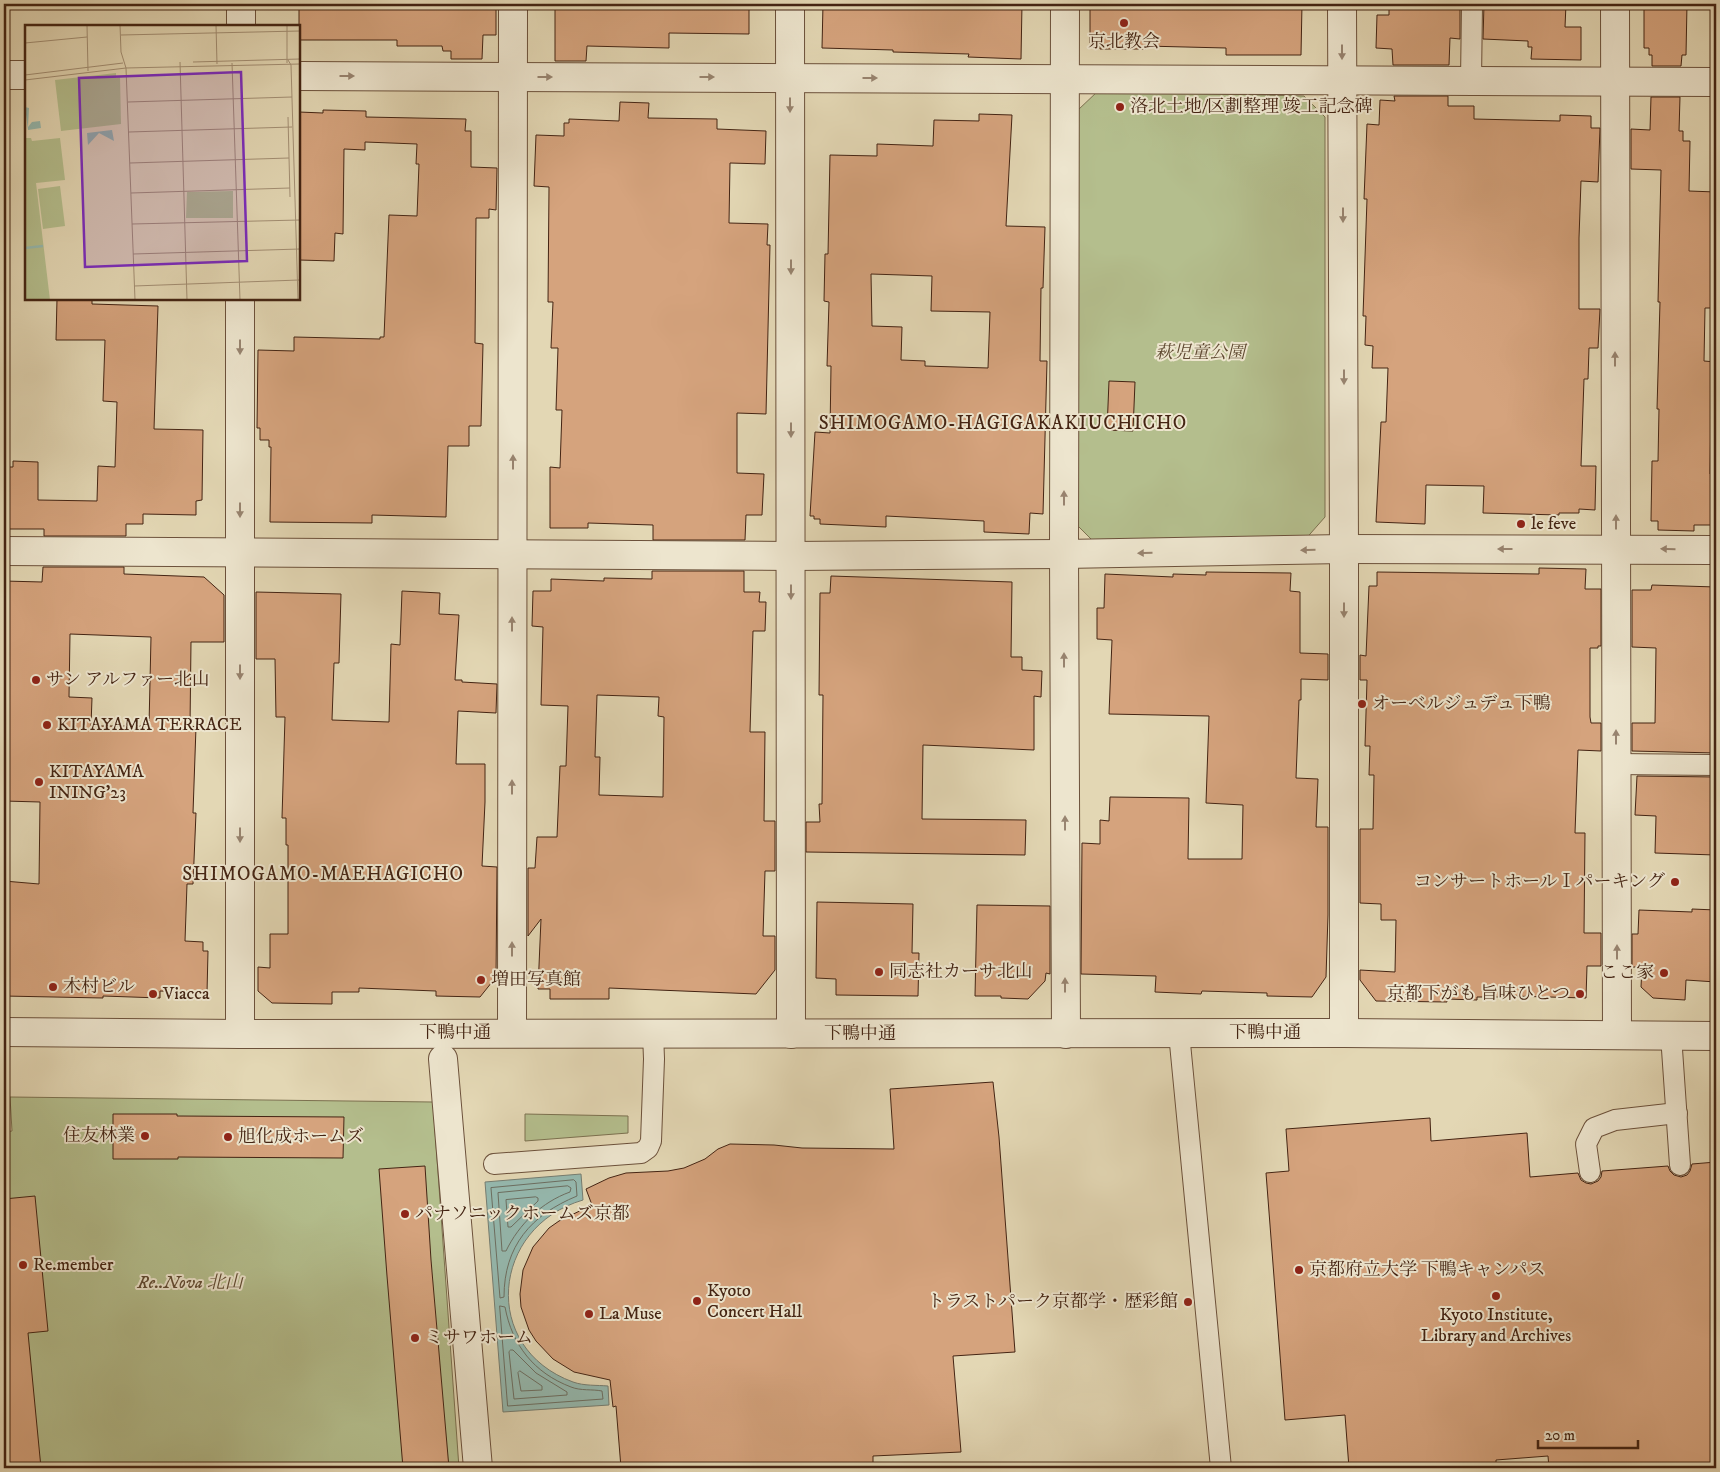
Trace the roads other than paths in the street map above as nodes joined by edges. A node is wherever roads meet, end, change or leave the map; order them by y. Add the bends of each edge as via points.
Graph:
1 (241, 4) edge
2 (513, 4) edge
3 (790, 4) edge
4 (1066, 4) edge
5 (1342, 4) edge
6 (1472, 4) edge
7 (1615, 4) edge
8 (240, 25) edge
9 (4, 75) edge
10 (25, 75) edge
11 (300, 76) edge
12 (513, 77) junction
13 (790, 78) junction
14 (1065, 79) junction
15 (1342, 80) junction
16 (1471, 81) junction
17 (1614, 81) junction
18 (1716, 82) edge
19 (240, 300) edge
20 (1616, 548) junction
21 (1344, 549) junction
22 (1716, 550) edge
23 (4, 551) edge
24 (240, 552) junction
25 (512, 554) junction
26 (1064, 554) junction
27 (791, 556) junction
28 (1616, 764) junction
29 (1716, 764) edge
30 (4, 1032) edge
31 (512, 1033) junction
32 (653, 1033) junction
33 (1179, 1033) junction
34 (1344, 1033) junction
35 (240, 1034) junction
36 (791, 1034) junction
37 (1066, 1034) junction
38 (1618, 1036) junction
39 (1671, 1036) junction
40 (1716, 1036) edge
41 (443, 1059) dead end
42 (1677, 1113) junction
43 (494, 1164) dead end
44 (1680, 1165) dead end
45 (1590, 1172) dead end
46 (478, 1468) edge
47 (1221, 1468) edge

1 - 8 street
2 - 12 street
3 - 13 street
4 - 14 street
5 -> 15 street
6 - 16 lane
7 - 17 street
9 - 10 street
11 -> 12 street
12 -> 13 street
25 -> 12 street
13 -> 14 street
13 -> 27 street
14 - 15 street
26 -> 14 street
15 - 16 street
15 -> 21 street
16 - 17 street
17 - 18 street
20 -> 17 street
19 -> 24 street
20 -> 21 street
22 -> 20 street
28 -> 20 street
21 -> 26 street
21 -> 34 street
23 - 24 street
24 - 25 street
24 -> 35 street
25 - 27 street
31 -> 25 street
26 - 27 street
37 -> 26 street
27 -> 36 street
28 - 29 lane
38 -> 28 street
30 - 35 street, 下鴨中通
31 - 32 street, 下鴨中通
31 - 35 street, 下鴨中通
32 - 36 street, 下鴨中通
32 - 43 lane via 651,1141 648,1148 641,1153
33 - 34 street, 下鴨中通
33 - 37 street, 下鴨中通
33 - 47 lane
34 - 38 street, 下鴨中通
36 - 37 street, 下鴨中通
38 - 39 street, 下鴨中通
39 - 40 street, 下鴨中通
39 - 42 lane
41 - 46 street
42 - 44 lane
42 - 45 lane via 1615,1120 1594,1128 1586,1144

